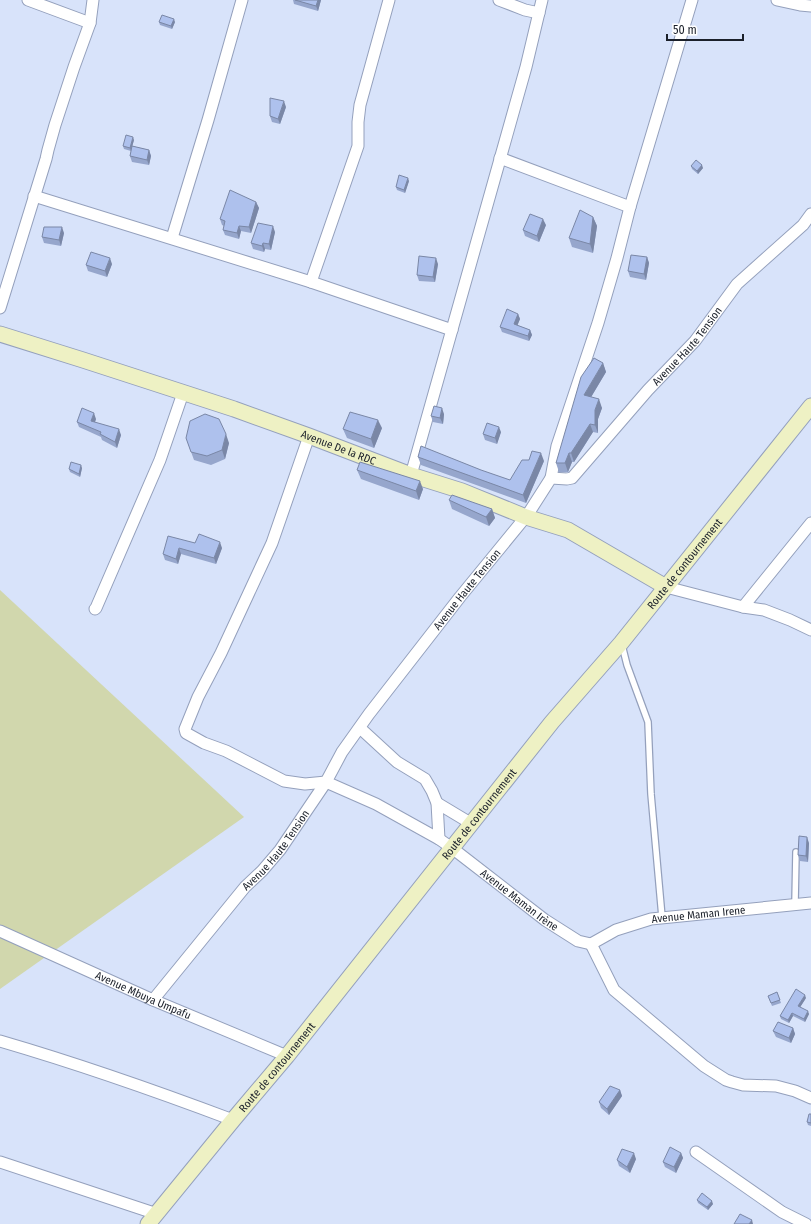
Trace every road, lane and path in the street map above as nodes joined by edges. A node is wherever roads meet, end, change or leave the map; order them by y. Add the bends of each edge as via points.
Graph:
1 (28, 0) edge
2 (93, 0) edge
3 (242, 0) edge
4 (389, 0) edge
5 (499, 0) edge
6 (542, 0) edge
7 (692, 0) edge
8 (778, 0) edge
9 (811, 6) edge
10 (539, 13) junction
11 (90, 23) junction
12 (500, 158) junction
13 (34, 196) junction
14 (630, 207) junction
15 (811, 214) edge
16 (172, 238) junction
17 (311, 282) junction
18 (0, 308) edge
19 (452, 330) junction
20 (0, 334) edge
21 (184, 393) junction
22 (811, 406) edge
23 (309, 436) junction
24 (411, 475) junction
25 (551, 478) junction
26 (526, 517) junction
27 (811, 523) edge
28 (666, 587) junction
29 (743, 607) junction
30 (95, 609) dead end
31 (811, 630) edge
32 (621, 643) junction
33 (360, 728) junction
34 (326, 782) junction
35 (437, 803) junction
36 (472, 824) junction
37 (439, 839) junction
38 (452, 848) junction
39 (796, 852) dead end
40 (796, 903) junction
41 (811, 903) edge
42 (662, 917) junction
43 (0, 932) edge
44 (591, 944) junction
45 (153, 1000) junction
46 (0, 1041) edge
47 (287, 1056) junction
48 (811, 1098) edge
49 (233, 1120) junction
50 (696, 1152) dead end
51 (0, 1162) edge
52 (153, 1219) edge
53 (806, 1224) edge

1 - 11 street
2 - 11 street
3 - 16 street
4 - 17 street via 360,105 358,146
5 - 10 street
6 - 10 street
7 - 14 street
8 - 9 street
10 - 12 street
11 - 13 street
12 - 14 street
12 - 19 street
13 - 16 street
13 - 18 street
14 - 25 street via 598,323 557,446
15 - 25 street, Avenue Haute Tension via 803,225 737,284 695,341 648,390 572,478
16 - 17 street
17 - 19 street
19 - 24 street
20 - 21 street, Avenue De la RDC
21 - 23 street, Avenue De la RDC
21 - 30 street via 160,460
22 - 28 street, Route de contournement
23 - 24 street, Avenue De la RDC
23 - 34 street via 272,543 185,729 186,733 200,741 226,751 284,781 305,784
24 - 26 street, Avenue De la RDC
25 - 26 street, Avenue Haute Tension
26 - 28 street, Avenue De la RDC via 568,530
26 - 33 street, Avenue Haute Tension via 460,597
27 - 29 street
28 - 29 street
28 - 32 street, Route de contournement
29 - 31 street via 764,610
32 - 36 street, Route de contournement via 552,722
32 - 42 lane via 648,722 651,794
33 - 34 street, Avenue Haute Tension via 342,752
33 - 35 street via 397,762 426,779
34 - 37 street, Avenue Maman Irène via 376,804
34 - 45 street, Avenue Haute Tension via 280,850 245,887
35 - 36 street
35 - 37 street
36 - 38 street, Route de contournement
37 - 38 street, Avenue Maman Irène
38 - 44 street, Avenue Maman Irène via 544,920 578,941
38 - 47 street, Route de contournement
39 - 40 lane
40 - 41 street, Avenue Maman Irene
40 - 42 street, Avenue Maman Irene
42 - 44 street, Avenue Maman Irene via 616,930
43 - 45 street, Avenue Mbuya Umpafu
44 - 48 street via 614,990 704,1066 732,1082 776,1086
45 - 47 street, Avenue Mbuya Umpafu
46 - 49 street via 140,1085
47 - 49 street, Route de contournement
49 - 52 street, Route de contournement
50 - 53 street via 782,1212
51 - 52 street

